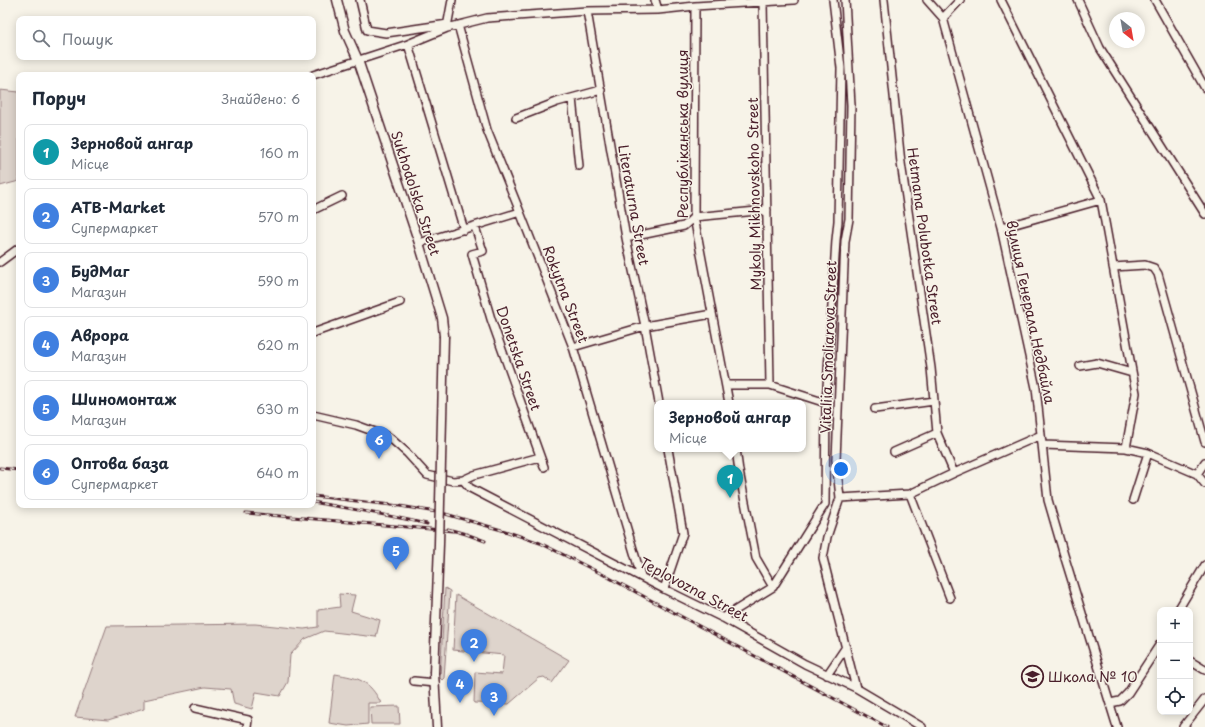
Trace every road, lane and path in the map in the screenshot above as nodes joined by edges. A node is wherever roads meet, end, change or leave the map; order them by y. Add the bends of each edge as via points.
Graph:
1 (337, 0) edge
2 (360, 0) edge
3 (452, 0) edge
4 (655, 0) edge
5 (794, 0) edge
6 (833, 0) edge
7 (844, 0) edge
8 (884, 0) edge
9 (927, 0) edge
10 (960, 0) edge
11 (1001, 0) edge
12 (1078, 0) edge
13 (1155, 0) edge
14 (735, 2) edge
15 (763, 2) junction
16 (695, 6) junction
17 (658, 10) junction
18 (587, 11) junction
19 (943, 18) junction
20 (458, 25) junction
21 (447, 26) junction
22 (408, 44) junction
23 (358, 60) junction
24 (316, 74) edge
25 (1205, 88) edge
26 (601, 90) junction
27 (572, 98) junction
28 (516, 118) dead end
29 (580, 166) dead end
30 (342, 196) dead end
31 (1101, 200) junction
32 (316, 209) edge
33 (767, 210) junction
34 (520, 212) junction
35 (1205, 214) edge
36 (694, 217) junction
37 (475, 227) junction
38 (1001, 228) junction
39 (464, 230) junction
40 (626, 238) junction
41 (419, 244) junction
42 (16, 250) edge
43 (0, 262) edge
44 (1114, 267) junction
45 (400, 302) dead end
46 (712, 314) junction
47 (645, 326) junction
48 (316, 331) edge
49 (573, 347) junction
50 (1080, 366) dead end
51 (1132, 373) junction
52 (726, 385) junction
53 (770, 385) junction
54 (658, 400) edge
55 (728, 400) edge
56 (934, 401) junction
57 (826, 402) junction
58 (876, 409) dead end
59 (316, 415) edge
60 (937, 433) junction
61 (1042, 435) junction
62 (1205, 442) edge
63 (1042, 445) junction
64 (1126, 448) junction
65 (669, 452) edge
66 (736, 452) edge
67 (894, 452) dead end
68 (1148, 453) junction
69 (540, 457) junction
70 (1205, 462) edge
71 (544, 467) dead end
72 (954, 473) junction
73 (1197, 474) junction
74 (463, 480) junction
75 (1205, 484) edge
76 (910, 494) junction
77 (840, 498) junction
78 (1133, 500) dead end
79 (1205, 565) edge
80 (641, 576) junction
81 (773, 587) junction
82 (664, 589) junction
83 (950, 598) dead end
84 (1180, 607) edge
85 (723, 618) junction
86 (846, 647) junction
87 (1157, 649) edge
88 (1193, 663) edge
89 (1205, 670) edge
90 (828, 675) junction
91 (414, 681) dead end
92 (434, 683) junction
93 (856, 688) junction
94 (1205, 699) edge
95 (1110, 703) junction
96 (195, 708) dead end
97 (247, 727) edge
98 (437, 727) edge
99 (922, 727) edge
100 (1117, 727) edge
101 (1183, 727) edge

1 - 23 main road, Sukhodolska Street
2 - 21 street via 367,30 386,33
3 - 21 street
4 - 17 street
5 - 15 street
6 - 57 street, Vitaliia Smoliarova Street via 841,76 838,221
7 - 77 street, Vitaliia Smoliarova Street via 851,105 836,460
8 - 56 street, Hetmana Polubotka Street via 901,163
9 - 19 street, вулиця Генерала Недбайла
10 - 19 street
11 - 31 street
12 - 35 street via 1100,48
13 - 25 street
14 - 15 street
14 - 16 street
15 - 33 street, Mykoly Mikhnovskoho Street
16 - 17 street
16 - 36 street, Республіканська вулиця
17 - 18 street
18 - 20 street via 487,18
18 - 26 street, Literaturna Street
19 - 38 street, вулиця Генерала Недбайла
20 - 21 street
20 - 34 street, Rokytna Street via 487,130
21 - 22 street
22 - 23 street
22 - 39 street
23 - 24 street
23 - 41 main road, Sukhodolska Street
26 - 27 street
26 - 40 street, Literaturna Street
27 - 28 street
27 - 29 street
30 - 32 street
31 - 38 street
31 - 44 street
33 - 36 street
33 - 53 street, Mykoly Mikhnovskoho Street
34 - 37 street
34 - 49 street, Rokytna Street
36 - 40 street via 684,226
36 - 46 street, Республіканська вулиця
37 - 39 street
37 - 69 street via 483,251 472,254 491,319
38 - 61 street, вулиця Генерала Недбайла via 1036,388
39 - 41 street
40 - 47 street, Literaturna Street
41 - 92 main road, Sukhodolska Street, bridge via 442,318 444,336
42 - 43 street
44 - 51 street
44 - 62 street via 1146,265 1154,268 1158,274
45 - 48 street
46 - 47 street
46 - 52 street, Республіканська вулиця
47 - 49 street
47 - 54 street, Literaturna Street
49 - 80 street, Rokytna Street
50 - 51 street via 1097,363
51 - 64 street via 1136,393
52 - 53 street
52 - 55 street, Республіканська вулиця
53 - 57 street
56 - 58 street
56 - 60 street, Hetmana Polubotka Street
57 - 81 street, Vitaliia Smoliarova Street via 825,504
59 - 74 street via 389,437 427,475 453,481
60 - 67 street
60 - 72 street, Hetmana Polubotka Street
61 - 63 street, вулиця Генерала Недбайла
61 - 72 street
63 - 64 street
63 - 95 street, вулиця Генерала Недбайла via 1048,500
64 - 68 street
65 - 82 street via 683,533
66 - 81 street via 756,558
68 - 73 street
68 - 78 street
69 - 71 street
69 - 74 street
70 - 73 street
72 - 76 street
73 - 75 street
74 - 80 street, Teplovozna Street via 470,488
76 - 77 street
76 - 83 street
77 - 86 street, Vitaliia Smoliarova Street via 827,537 824,558
79 - 84 street
80 - 82 street, Teplovozna Street
81 - 85 street, Vitaliia Smoliarova Street
82 - 85 street, Teplovozna Street
85 - 90 street, Teplovozna Street
86 - 90 street
86 - 93 street, Vitaliia Smoliarova Street
87 - 95 street via 1128,693 1120,701
88 - 89 street
90 - 93 street, Teplovozna Street
91 - 92 street
92 - 98 main road, Sukhodolska Street
93 - 99 street, Teplovozna Street
94 - 101 street
95 - 100 street, вулиця Генерала Недбайла
96 - 97 street via 248,720

